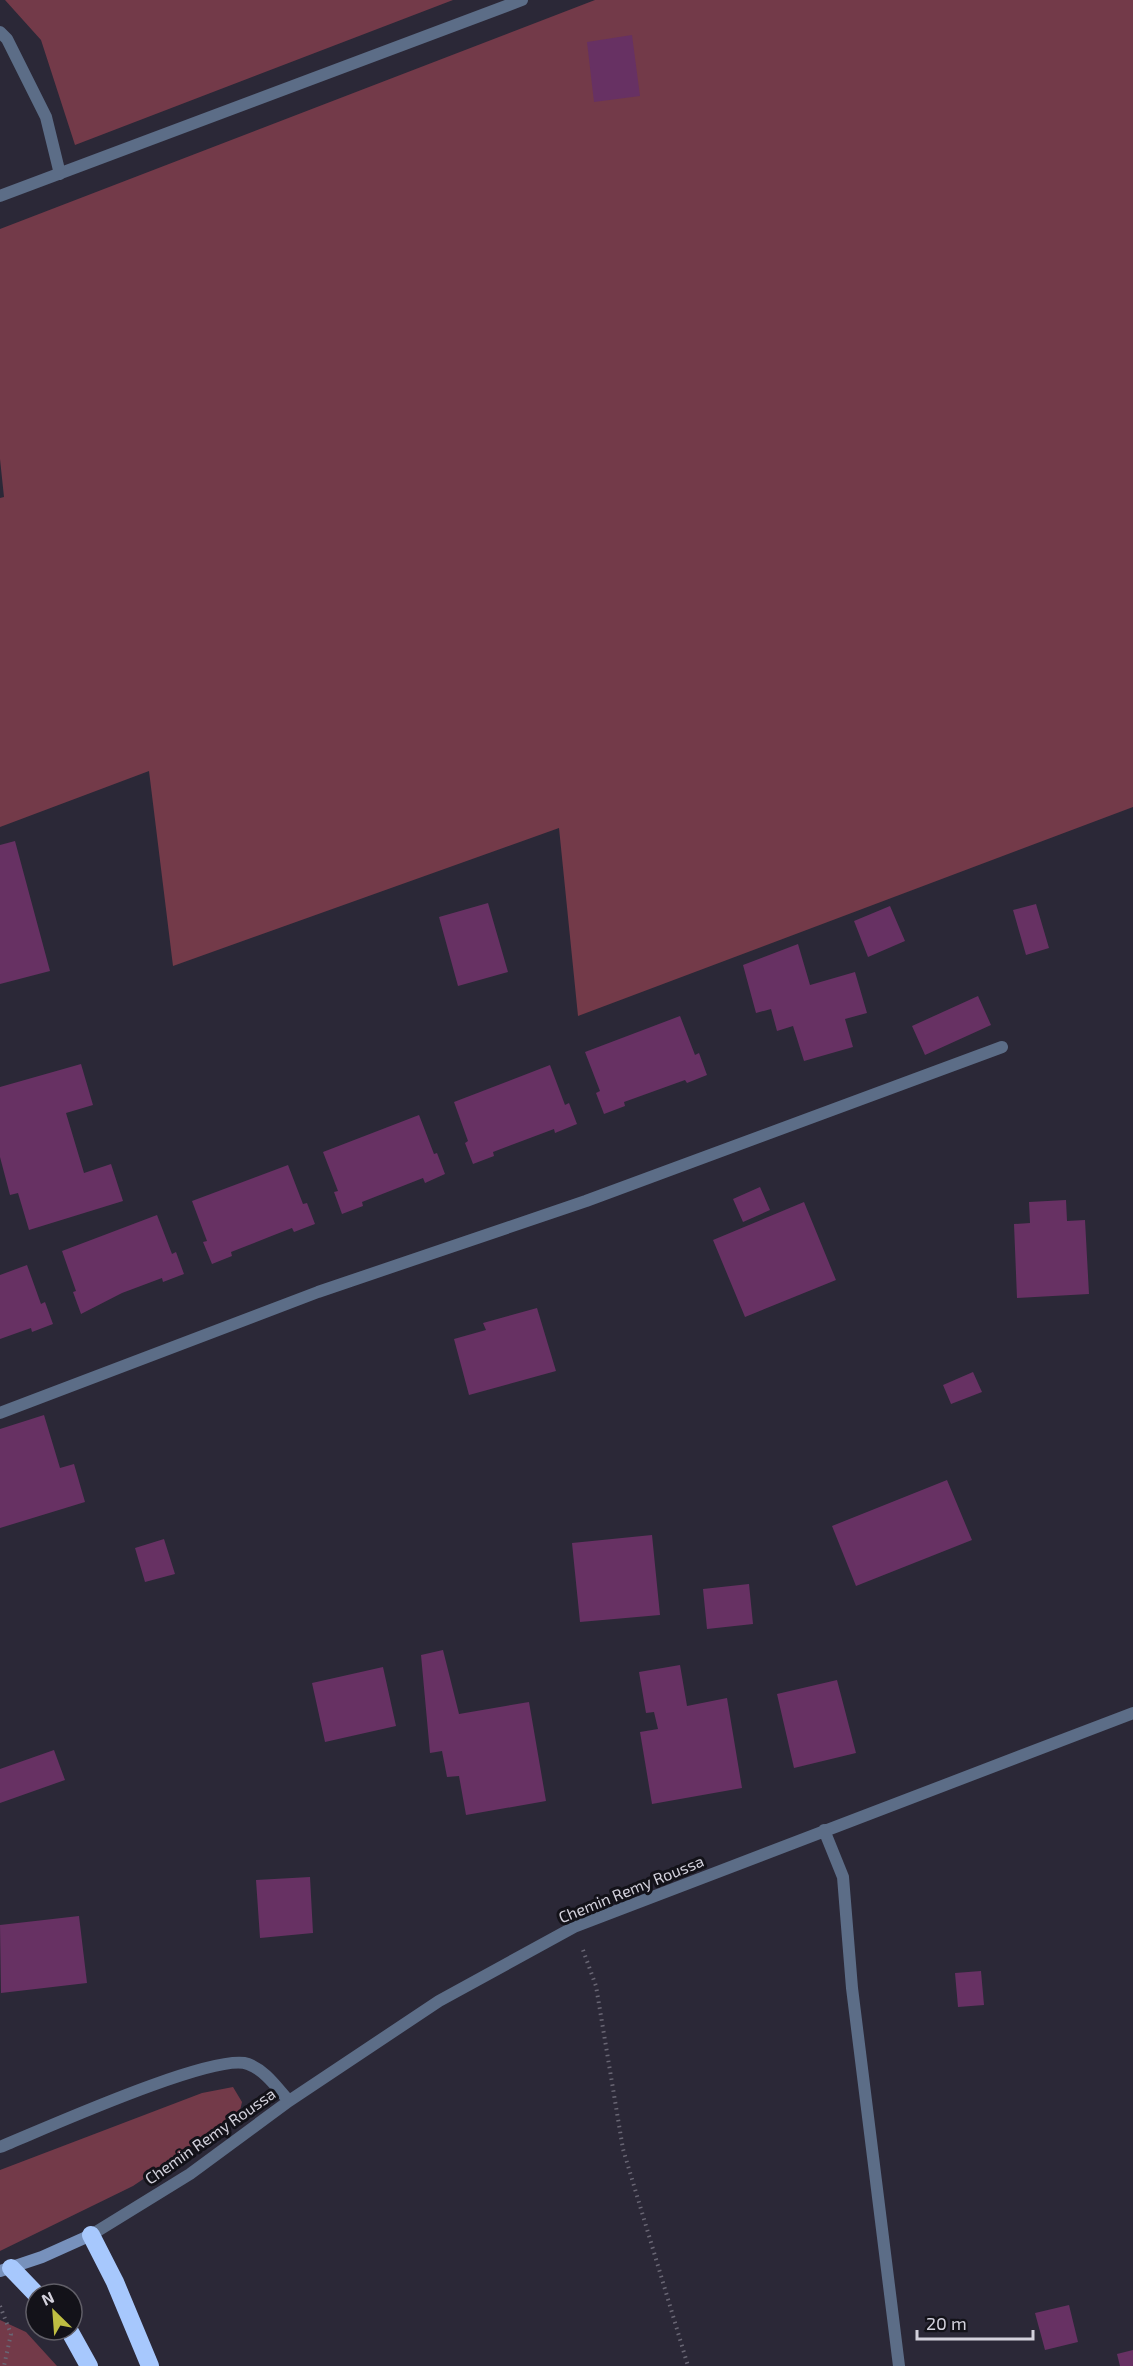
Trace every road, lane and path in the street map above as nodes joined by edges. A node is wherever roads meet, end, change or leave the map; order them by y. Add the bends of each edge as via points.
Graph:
1 (522, 0) edge
2 (0, 32) edge
3 (60, 174) junction
4 (0, 196) edge
5 (1002, 1047) dead end
6 (0, 1413) edge
7 (1133, 1713) edge
8 (824, 1830) junction
9 (574, 1927) junction
10 (289, 2101) junction
11 (0, 2147) edge
12 (91, 2235) junction
13 (5, 2270) edge
14 (24, 2285) edge
15 (0, 2306) edge
16 (76, 2342) edge
17 (4, 2366) edge
18 (89, 2366) edge
19 (150, 2366) edge
20 (688, 2366) edge
21 (899, 2366) edge

1 - 3 street
2 - 3 street via 46,117
3 - 4 street
5 - 6 street via 586,1202 318,1292
7 - 8 street, Chemin Remy Roussa
8 - 9 street, Chemin Remy Roussa
8 - 21 street via 843,1877 852,1988
9 - 10 street, Chemin Remy Roussa via 439,2001
9 - 20 path via 596,1986 623,2149
10 - 11 street via 268,2077 247,2064 218,2064
10 - 12 street, Chemin Remy Roussa via 190,2174
12 - 13 main road
12 - 19 highway
13 - 14 highway
15 - 17 path via 11,2334
16 - 18 highway

